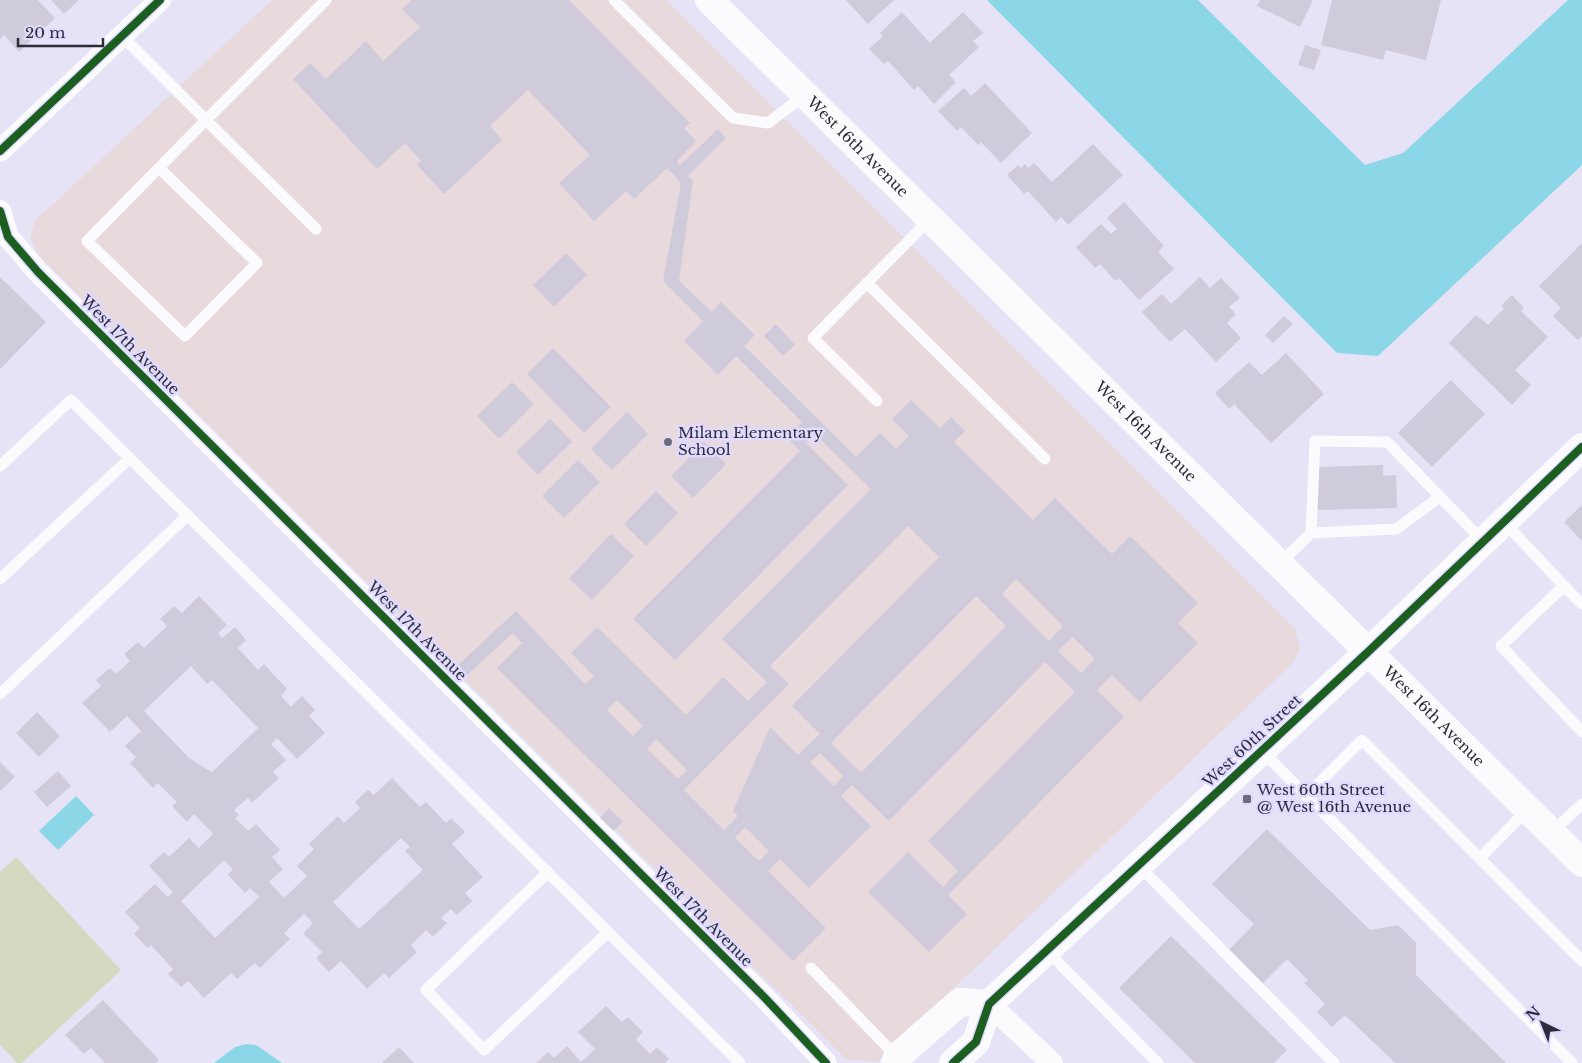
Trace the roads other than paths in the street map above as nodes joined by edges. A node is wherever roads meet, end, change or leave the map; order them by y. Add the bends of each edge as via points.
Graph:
1 (160, 0) edge
2 (326, 0) edge
3 (614, 0) edge
4 (708, 0) edge
5 (122, 36) junction
6 (805, 95) junction
7 (206, 120) junction
8 (0, 151) edge
9 (159, 168) junction
10 (0, 211) edge
11 (930, 219) junction
12 (316, 229) dead end
13 (867, 283) junction
14 (876, 401) dead end
15 (1582, 447) edge
16 (130, 458) junction
17 (1045, 459) dead end
18 (0, 466) edge
19 (1440, 497) junction
20 (188, 515) junction
21 (1504, 522) junction
22 (1311, 532) junction
23 (1483, 541) junction
24 (1280, 563) junction
25 (0, 579) edge
26 (1564, 586) junction
27 (1582, 604) edge
28 (1369, 650) junction
29 (0, 694) edge
30 (1582, 732) edge
31 (1262, 751) junction
32 (1306, 796) junction
33 (1582, 804) edge
34 (1528, 809) junction
35 (1551, 833) junction
36 (1480, 858) junction
37 (1582, 863) edge
38 (1139, 866) junction
39 (548, 872) junction
40 (608, 932) junction
41 (1047, 951) junction
42 (1582, 961) edge
43 (811, 968) dead end
44 (990, 1004) junction
45 (896, 1060) edge
46 (740, 1063) edge
47 (826, 1063) edge
48 (953, 1063) edge
49 (1052, 1063) edge
50 (1158, 1063) edge
51 (1334, 1063) edge
52 (1572, 1063) edge

1 - 5 street
2 - 7 lane
3 - 6 lane via 733,118 768,123
4 - 6 main road, West 16th Avenue
5 - 7 lane
5 - 8 street
6 - 11 main road, West 16th Avenue
7 - 9 lane
7 - 12 lane
9 - 9 lane via 257,263 185,336 87,241
10 - 47 street, West 17th Avenue via 8,237 38,272 765,998
11 - 13 lane
11 - 24 main road, West 16th Avenue
13 - 14 lane via 813,338
13 - 17 lane
15 - 21 main road, West 60th Street
16 - 18 lane via 71,400
16 - 20 lane
16 - 25 lane
19 - 22 lane via 1396,529
19 - 22 lane via 1387,442 1315,442
19 - 23 lane
20 - 29 lane
20 - 39 lane
21 - 23 main road, West 60th Street
21 - 26 lane
22 - 24 lane
23 - 28 main road, West 60th Street
24 - 28 main road, West 16th Avenue
26 - 27 lane
26 - 30 lane via 1501,646
28 - 31 main road, West 60th Street
28 - 34 main road, West 16th Avenue
31 - 32 lane
31 - 38 main road, West 60th Street
32 - 36 lane via 1362,740
32 - 52 lane
33 - 35 lane
34 - 35 main road, West 16th Avenue
34 - 36 lane
35 - 37 main road, West 16th Avenue
36 - 42 lane
38 - 41 main road, West 60th Street
38 - 51 lane
39 - 40 lane
39 - 40 lane via 426,990 484,1050
40 - 46 lane
41 - 44 main road, West 60th Street
41 - 50 lane
43 - 45 lane
44 - 45 main road via 960,1002
44 - 48 main road, West 60th Street via 976,1042
44 - 49 street

